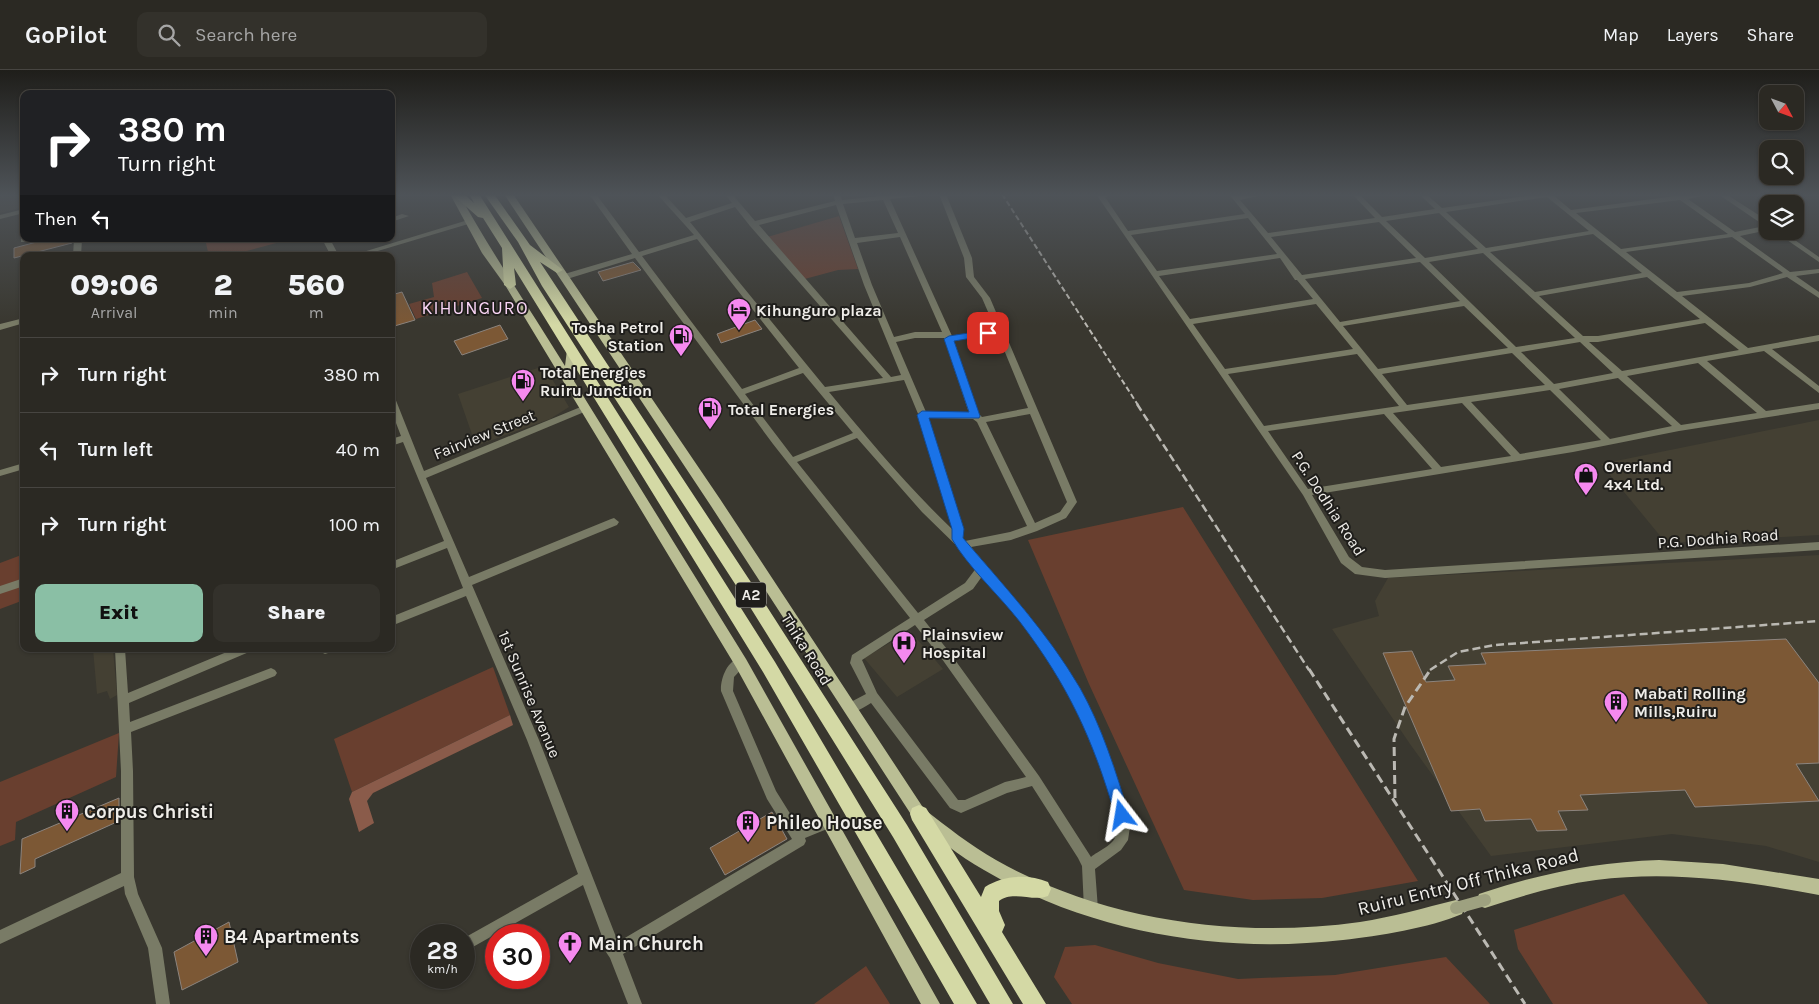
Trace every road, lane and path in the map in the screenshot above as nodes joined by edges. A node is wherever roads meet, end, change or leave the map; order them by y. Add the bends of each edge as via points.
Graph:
1 (417, 238) edge
2 (479, 238) edge
3 (504, 238) edge
4 (520, 238) edge
5 (529, 238) edge
6 (625, 238) edge
7 (694, 238) edge
8 (700, 238) edge
9 (765, 238) edge
10 (851, 238) edge
11 (876, 238) edge
12 (903, 238) edge
13 (960, 238) edge
14 (1130, 238) edge
15 (1266, 238) edge
16 (1399, 238) edge
17 (1470, 238) edge
18 (1558, 238) edge
19 (1601, 238) edge
20 (1709, 238) edge
21 (1738, 238) edge
22 (1790, 240) edge
23 (852, 241) junction
24 (523, 242) junction
25 (506, 247) junction
26 (1619, 251) junction
27 (368, 252) edge
28 (1487, 252) junction
29 (1819, 252) edge
30 (638, 254) junction
31 (1809, 254) junction
32 (1281, 256) junction
33 (1423, 260) junction
34 (1819, 260) edge
35 (1819, 271) edge
36 (561, 273) junction
37 (1155, 274) junction
38 (1648, 274) junction
39 (1789, 274) junction
40 (1298, 278) junction
41 (510, 285) junction
42 (1534, 295) junction
43 (1675, 295) junction
44 (1819, 296) edge
45 (1318, 301) junction
46 (1466, 302) junction
47 (1706, 320) junction
48 (20, 321) edge
49 (1189, 322) junction
50 (1337, 325) junction
51 (0, 327) edge
52 (1000, 330) junction
53 (948, 337) junction
54 (1819, 338) edge
55 (1583, 339) junction
56 (892, 340) junction
57 (1764, 347) junction
58 (1358, 351) junction
59 (1516, 351) junction
60 (1746, 351) junction
61 (571, 352) junction
62 (1699, 360) junction
63 (805, 369) junction
64 (1223, 372) junction
65 (1376, 372) junction
66 (1620, 374) junction
67 (906, 376) junction
68 (889, 380) junction
69 (569, 382) junction
70 (1552, 388) junction
71 (823, 390) junction
72 (1819, 390) edge
73 (740, 393) junction
74 (1464, 400) junction
75 (1819, 406) edge
76 (395, 408) edge
77 (586, 408) junction
78 (1404, 408) junction
79 (1033, 410) junction
80 (1385, 410) junction
81 (922, 415) junction
82 (1765, 415) junction
83 (978, 418) junction
84 (1679, 428) junction
85 (1263, 429) junction
86 (859, 434) junction
87 (407, 437) junction
88 (395, 442) edge
89 (1608, 442) junction
90 (1518, 458) junction
91 (792, 462) junction
92 (20, 467) edge
93 (1439, 471) junction
94 (0, 473) edge
95 (421, 476) junction
96 (1306, 493) junction
97 (954, 514) junction
98 (614, 522) dead end
99 (938, 522) junction
100 (1033, 528) junction
101 (960, 542) junction
102 (449, 543) junction
103 (1819, 546) edge
104 (395, 564) edge
105 (982, 568) junction
106 (20, 583) edge
107 (468, 587) junction
108 (0, 590) edge
109 (917, 618) junction
110 (395, 620) edge
111 (120, 652) edge
112 (238, 652) edge
113 (741, 664) junction
114 (271, 673) dead end
115 (873, 696) junction
116 (123, 700) junction
117 (851, 708) junction
118 (125, 729) junction
119 (1036, 780) junction
120 (918, 814) junction
121 (828, 823) junction
122 (796, 836) junction
123 (1088, 866) junction
124 (128, 877) junction
125 (585, 877) junction
126 (1819, 887) edge
127 (1041, 889) junction
128 (1485, 900) joint
129 (1456, 908) joint
130 (1091, 910) junction
131 (0, 937) edge
132 (475, 939) edge
133 (613, 952) junction
134 (163, 1004) edge
135 (636, 1004) edge
136 (931, 1004) edge
137 (966, 1004) edge
138 (1002, 1004) edge
139 (1035, 1004) edge

1 - 27 street
2 - 41 main road
3 - 25 highway, Thika Road / A2
4 - 24 highway, Thika Road / A2
5 - 36 main road, Thika Road
6 - 30 street
7 - 30 street
8 - 63 street
9 - 68 street
10 - 23 street
11 - 23 street
12 - 53 street
13 - 52 street via 968,258 970,277 986,298
14 - 37 street, P.G. Dodhia Road
15 - 32 street
16 - 33 street
17 - 28 street
18 - 28 street
19 - 26 street
20 - 26 street
21 - 39 street
22 - 31 street
23 - 56 street
24 - 36 highway
24 - 138 highway, Thika Road / A2 via 548,286 756,603 900,832
25 - 41 highway
25 - 61 highway, Thika Road / A2
26 - 38 street
28 - 33 street
28 - 42 street
29 - 31 street
30 - 36 street
30 - 73 street
31 - 34 street
32 - 37 street
32 - 40 street
33 - 40 street
33 - 46 street
35 - 39 street
36 - 117 main road, Thika Road
37 - 49 street, P.G. Dodhia Road
38 - 42 street
38 - 43 street
39 - 43 street via 1750,285
39 - 44 street
40 - 45 street
41 - 69 main road
42 - 55 street
43 - 47 street
45 - 49 street
45 - 50 street
46 - 50 street
46 - 59 street
47 - 55 street
47 - 60 street
48 - 51 street
49 - 64 street, P.G. Dodhia Road
50 - 58 street
52 - 53 street
52 - 79 street
53 - 56 street via 914,335
53 - 83 street
54 - 57 street
55 - 59 street
55 - 66 street
56 - 67 street
57 - 60 street
57 - 72 street
58 - 64 street
58 - 65 street
59 - 65 street
59 - 70 street
60 - 62 street
61 - 69 main road
61 - 137 highway, Thika Road / A2 via 769,668
62 - 66 street
62 - 82 street
63 - 71 street
63 - 73 street
64 - 85 street, P.G. Dodhia Road
65 - 78 street
66 - 70 street
66 - 84 street
67 - 68 street
67 - 81 street
68 - 71 street
69 - 77 main road
70 - 74 street
70 - 89 street
71 - 86 street
73 - 91 street
74 - 78 street
74 - 90 street
75 - 82 street
76 - 87 street, 1st Sunrise Avenue
77 - 95 street, Fairview Street
77 - 113 main road
78 - 80 street
79 - 83 street
79 - 100 street via 1072,502 1063,515
80 - 85 street
80 - 93 street
81 - 83 street
81 - 97 street
82 - 84 street
83 - 100 street
84 - 89 street
85 - 96 street, P.G. Dodhia Road
86 - 91 street
86 - 99 street
87 - 88 street
87 - 95 street, 1st Sunrise Avenue
89 - 90 street
90 - 93 street
91 - 109 street
92 - 94 street
93 - 96 street
95 - 102 street, 1st Sunrise Avenue
96 - 103 street, P.G. Dodhia Road via 1345,560 1352,567 1368,573
97 - 99 street
97 - 101 street
98 - 107 street
99 - 101 street
100 - 101 street via 1011,536
101 - 105 street
102 - 104 street
102 - 107 street, 1st Sunrise Avenue
105 - 109 street via 959,593
105 - 123 street via 1024,617 1056,662 1082,704 1108,767 1124,834 1117,846
106 - 108 street
107 - 110 street
107 - 125 street, 1st Sunrise Avenue via 533,740
109 - 115 street via 856,658
109 - 119 street
111 - 116 street
112 - 116 street
113 - 121 main road
113 - 122 street via 730,672 727,691 771,795
114 - 118 street
115 - 117 street
115 - 119 street via 954,804 961,807 1005,788
116 - 118 street
117 - 120 main road, Thika Road
118 - 124 street
119 - 123 street
120 - 127 main road, Ruiru Entry Off Thika Road via 967,851 1002,872
120 - 139 highway
121 - 122 street
121 - 136 main road
122 - 133 street via 800,841
123 - 130 street
124 - 131 street
124 - 134 street via 155,948
125 - 132 street
125 - 133 street, 1st Sunrise Avenue
126 - 128 main road, Ruiru Entry Off Thika Road via 1741,873 1661,866 1562,878
127 - 130 main road, Ruiru Entry Off Thika Road
127 - 139 highway via 1016,885 998,889 989,896 987,904 988,912
128 - 129 main road, Ruiru Entry Off Thika Road, bridge
129 - 130 main road, Ruiru Entry Off Thika Road via 1360,930 1246,937 1174,930
133 - 135 street, 1st Sunrise Avenue

